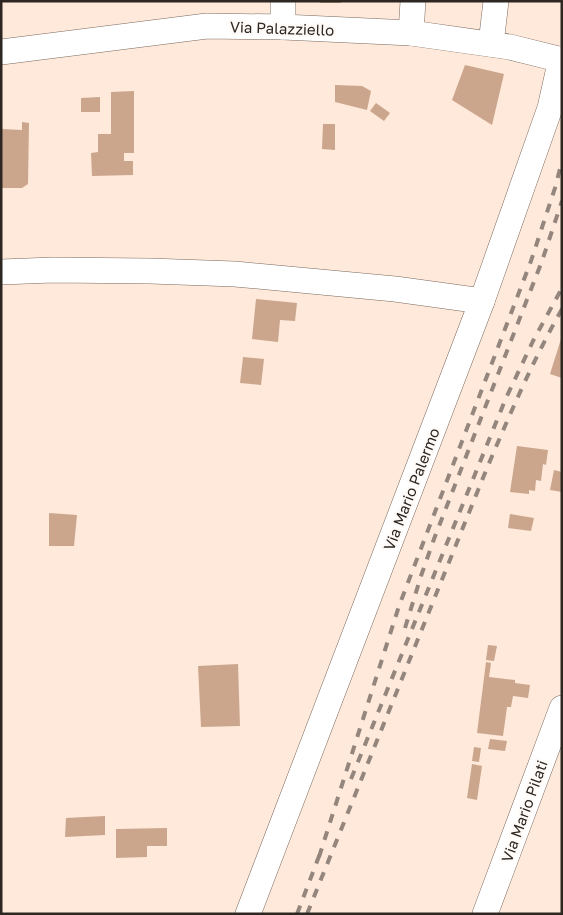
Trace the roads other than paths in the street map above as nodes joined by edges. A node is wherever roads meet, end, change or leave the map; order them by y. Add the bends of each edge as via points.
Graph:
1 (283, 1) edge
2 (413, 1) edge
3 (496, 1) edge
4 (283, 27) junction
5 (411, 33) junction
6 (491, 44) junction
7 (1, 52) edge
8 (561, 59) edge
9 (1, 272) edge
10 (482, 301) junction
11 (562, 708) edge
12 (491, 912) edge
13 (248, 914) edge

1 - 4 street
2 - 5 street
3 - 6 street
4 - 5 street, Via Palazziello
4 - 7 street, Via Palazziello via 207,26
5 - 6 street, Via Palazziello
6 - 8 street, Via Palazziello
8 - 10 street, Via Mario Palermo via 550,108
9 - 10 street via 235,274 395,288
10 - 13 street, Via Mario Palermo
11 - 12 street, Via Mario Pilati

